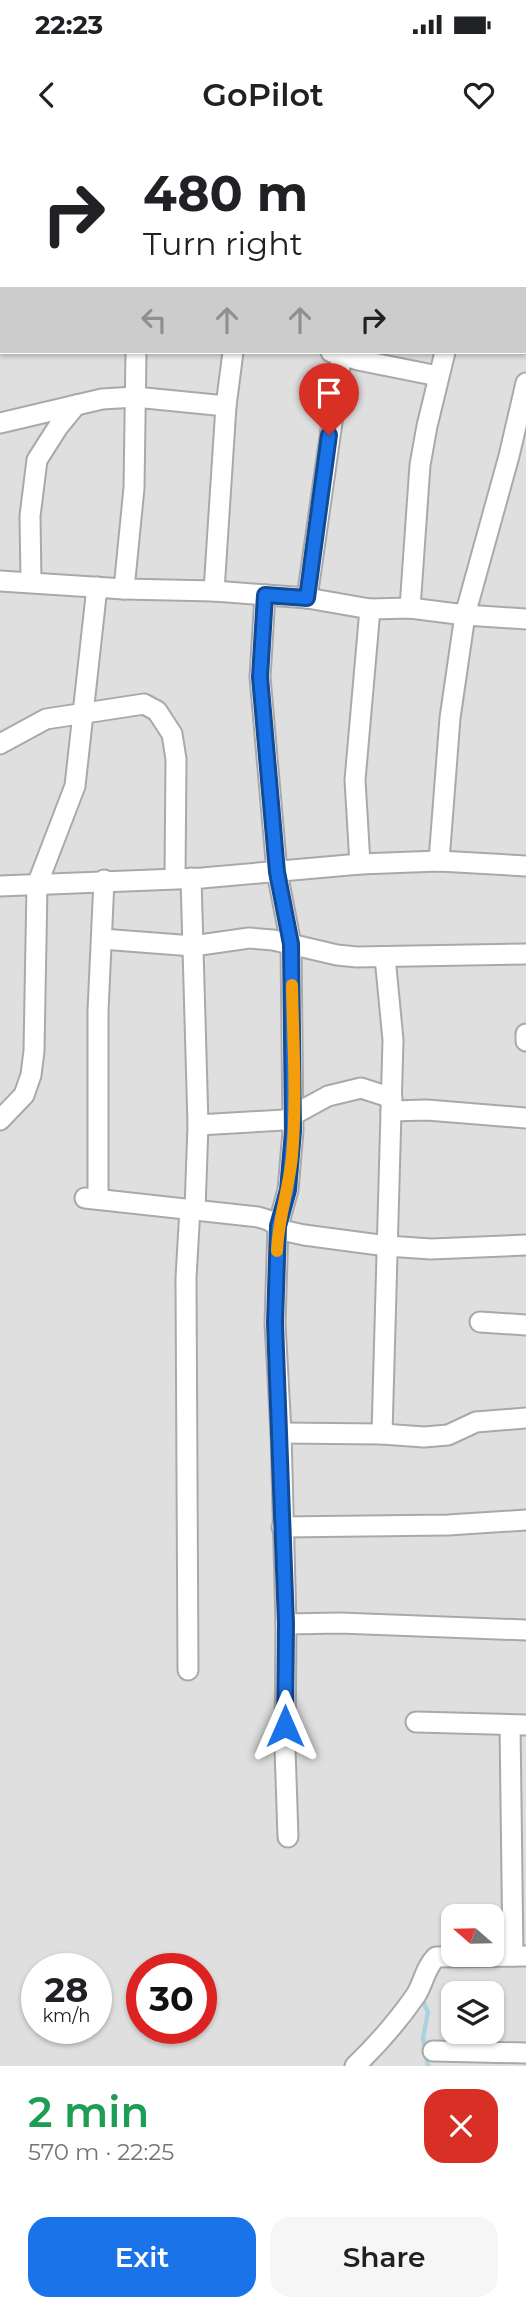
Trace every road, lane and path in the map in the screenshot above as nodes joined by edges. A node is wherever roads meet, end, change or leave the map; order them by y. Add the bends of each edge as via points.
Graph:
1 (136, 354) edge
2 (233, 354) edge
3 (338, 354) edge
4 (343, 354) edge
5 (444, 354) edge
6 (438, 376) junction
7 (526, 383) edge
8 (135, 397) junction
9 (75, 405) junction
10 (523, 405) edge
11 (226, 406) junction
12 (0, 423) edge
13 (0, 581) edge
14 (31, 582) junction
15 (97, 587) junction
16 (124, 589) junction
17 (214, 591) junction
18 (265, 595) junction
19 (307, 598) junction
20 (410, 608) junction
21 (370, 609) junction
22 (466, 615) junction
23 (526, 619) edge
24 (82, 712) junction
25 (0, 744) edge
26 (439, 861) junction
27 (360, 864) junction
28 (526, 866) edge
29 (277, 872) junction
30 (183, 878) junction
31 (104, 880) junction
32 (37, 885) junction
33 (0, 886) edge
34 (102, 939) junction
35 (291, 944) junction
36 (193, 946) junction
37 (526, 954) edge
38 (385, 957) junction
39 (526, 1034) edge
40 (526, 1041) edge
41 (392, 1104) junction
42 (293, 1115) junction
43 (526, 1118) edge
44 (0, 1120) edge
45 (198, 1125) junction
46 (192, 1209) junction
47 (278, 1226) junction
48 (526, 1245) edge
49 (387, 1246) junction
50 (480, 1322) dead end
51 (526, 1325) edge
52 (526, 1418) edge
53 (281, 1433) junction
54 (382, 1434) junction
55 (526, 1520) edge
56 (282, 1527) junction
57 (286, 1624) junction
58 (526, 1630) edge
59 (188, 1670) dead end
60 (416, 1722) dead end
61 (518, 1725) edge
62 (288, 1837) dead end
63 (520, 1956) edge
64 (433, 2052) dead end
65 (526, 2053) edge
66 (355, 2066) edge

1 - 8 street
2 - 11 street
3 - 19 street
4 - 6 street
5 - 6 street
6 - 20 street via 420,466
7 - 10 street
8 - 9 street
8 - 11 street
8 - 16 street via 134,488
9 - 12 street
9 - 14 street via 37,460 30,516
10 - 22 street
11 - 17 street
13 - 14 street
14 - 15 street
15 - 16 street
15 - 24 street
16 - 17 street
17 - 18 street
18 - 19 street
18 - 29 street via 260,677
19 - 21 street
20 - 21 street
20 - 22 street
21 - 27 street via 355,780
22 - 23 street
22 - 26 street via 450,718
24 - 25 street via 46,719
24 - 30 street via 144,704 157,711 172,734
24 - 32 street via 75,786
26 - 27 street
26 - 28 street
27 - 29 street
29 - 30 street
29 - 35 street
30 - 31 street
30 - 36 street
31 - 32 street
31 - 34 street
32 - 33 street
32 - 44 street via 31,1075 24,1095
34 - 36 street
34 - 46 street via 92,1198
35 - 36 street via 249,938
35 - 38 street via 337,955
35 - 42 street
36 - 45 street
37 - 38 street
38 - 41 street via 393,1040
39 - 40 street
41 - 42 street via 361,1088 328,1096
41 - 43 street
41 - 49 street
42 - 45 street via 269,1122
42 - 47 street via 291,1167
45 - 46 street
46 - 47 street via 258,1217
46 - 59 street via 186,1278
47 - 49 street via 304,1235
47 - 53 street via 275,1323
48 - 49 street
49 - 54 street
50 - 51 street
52 - 54 street via 476,1422 447,1435
53 - 54 street
53 - 56 street
55 - 56 street
56 - 57 street
57 - 58 street
57 - 62 street
60 - 61 street
61 - 63 street
63 - 66 street via 436,1957 415,1996
64 - 65 street

